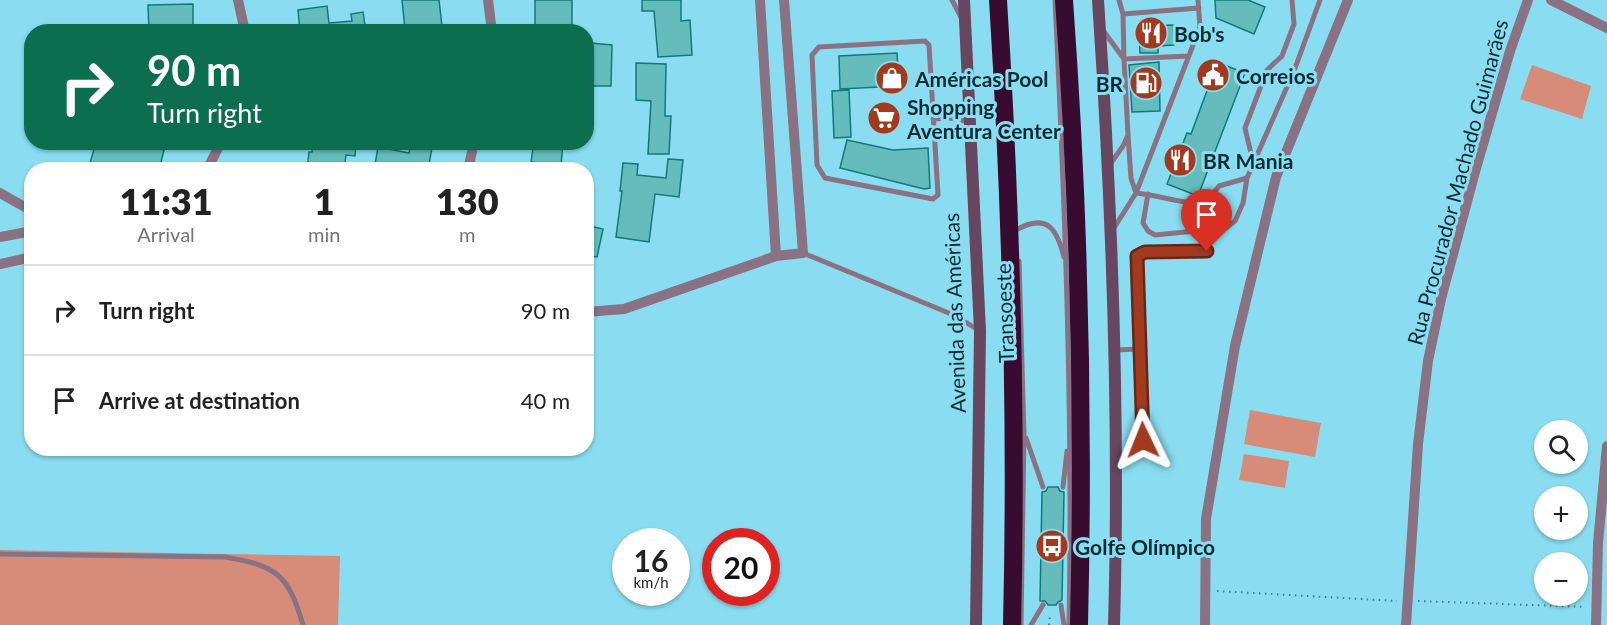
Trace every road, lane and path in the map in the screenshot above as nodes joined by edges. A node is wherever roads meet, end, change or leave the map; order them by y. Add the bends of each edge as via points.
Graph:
1 (238, 0) edge
2 (488, 0) edge
3 (760, 0) edge
4 (784, 0) edge
5 (952, 0) edge
6 (964, 0) edge
7 (998, 0) edge
8 (1004, 0) edge
9 (1055, 0) edge
10 (1064, 0) edge
11 (1098, 0) edge
12 (1119, 0) edge
13 (1187, 0) edge
14 (1198, 0) edge
15 (1292, 0) edge
16 (1320, 0) edge
17 (1348, 0) edge
18 (1528, 0) edge
19 (1551, 0) edge
20 (1199, 8) junction
21 (1187, 9) junction
22 (1123, 14) junction
23 (242, 24) edge
24 (491, 24) edge
25 (1100, 26) junction
26 (1607, 28) edge
27 (966, 29) junction
28 (1189, 56) junction
29 (1124, 59) junction
30 (969, 105) junction
31 (933, 107) junction
32 (933, 119) junction
33 (969, 122) junction
34 (1128, 135) junction
35 (1014, 160) dead end
36 (1253, 164) junction
37 (1108, 167) junction
38 (1247, 178) junction
39 (0, 193) edge
40 (1136, 193) junction
41 (1148, 194) junction
42 (24, 206) edge
43 (1017, 217) dead end
44 (1018, 229) junction
45 (24, 232) edge
46 (1110, 234) junction
47 (0, 237) edge
48 (1018, 240) dead end
49 (1207, 251) dead end
50 (1019, 252) dead end
51 (803, 253) junction
52 (776, 256) junction
53 (24, 259) edge
54 (0, 264) edge
55 (1067, 267) junction
56 (594, 311) edge
57 (980, 331) junction
58 (1140, 349) junction
59 (1113, 350) junction
60 (1070, 425) junction
61 (1024, 434) junction
62 (1143, 440) dead end
63 (1607, 446) edge
64 (1043, 487) dead end
65 (1063, 487) dead end
66 (0, 554) edge
67 (1043, 604) dead end
68 (1051, 605) dead end
69 (1061, 605) dead end
70 (303, 625) edge
71 (976, 625) edge
72 (1012, 625) edge
73 (1021, 625) edge
74 (1031, 625) edge
75 (1049, 625) edge
76 (1064, 625) edge
77 (1069, 625) edge
78 (1078, 625) edge
79 (1114, 625) edge
80 (1205, 625) edge
81 (1406, 625) edge
82 (1596, 625) edge

1 - 23 street
2 - 24 street
3 - 52 street
4 - 51 street
5 - 27 lane
6 - 27 main road, Avenida das Américas
7 - 72 highway via 1015,437
8 - 35 lane
9 - 55 lane
10 - 78 highway via 1078,291
11 - 25 main road
12 - 22 lane
13 - 21 lane
14 - 20 lane
15 - 36 lane via 1294,24 1282,56 1267,70 1245,128
16 - 36 lane
17 - 80 street via 1276,177 1235,346 1206,519
18 - 81 street, Rua Procurador Machado Guimarães via 1475,172 1428,362 1418,444
19 - 26 street
20 - 21 lane
20 - 28 lane via 1200,27
21 - 22 lane
22 - 29 lane
25 - 29 lane
25 - 37 main road
27 - 30 main road, Avenida das Américas
28 - 29 lane
28 - 40 lane
29 - 34 lane
30 - 31 lane
30 - 33 main road, Avenida das Américas
31 - 32 lane
31 - 32 lane via 929,45 925,41 819,47 812,55 817,165 825,178 933,199 938,195
32 - 33 lane
33 - 57 main road, Avenida das Américas
34 - 37 lane
34 - 40 lane
36 - 38 lane
37 - 46 main road
38 - 41 lane via 1219,186 1205,204
38 - 41 lane via 1244,203 1235,221 1226,228 1210,231 1155,235 1148,231 1143,223
39 - 42 street
40 - 41 lane
40 - 46 lane
43 - 44 lane, Transoeste
44 - 48 lane, Transoeste
44 - 55 lane via 1030,222 1049,226 1060,242
45 - 47 street
46 - 59 main road
49 - 58 lane via 1145,252 1137,256
50 - 61 lane, Transoeste
51 - 52 street
51 - 57 lane via 956,316
52 - 56 street via 624,309
53 - 54 street
55 - 60 lane
57 - 71 main road, Avenida das Américas
58 - 59 lane
58 - 62 lane
59 - 79 main road
60 - 65 lane
60 - 77 lane
61 - 64 lane
61 - 73 lane, Transoeste
63 - 82 street via 1598,543
66 - 70 lane via 225,557 250,561 272,569 287,582
67 - 74 lane
68 - 75 path
69 - 76 lane

